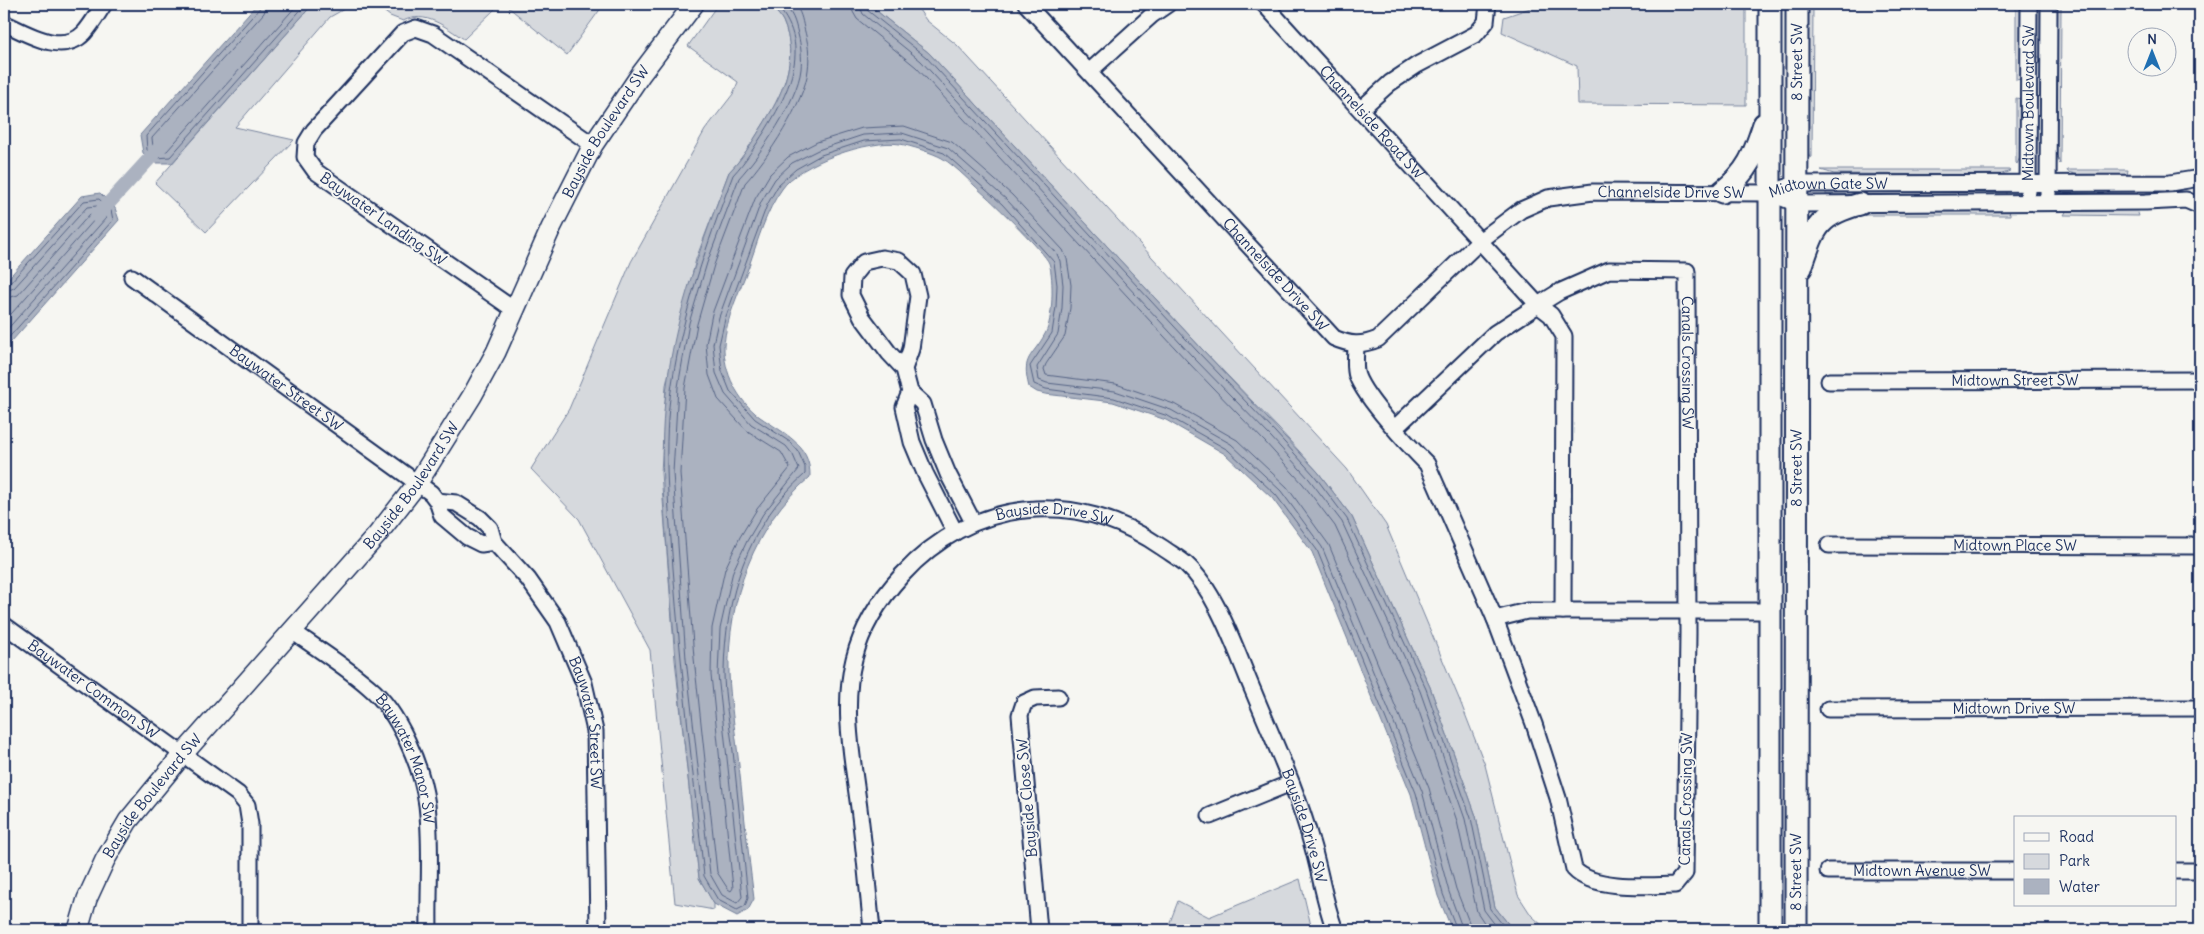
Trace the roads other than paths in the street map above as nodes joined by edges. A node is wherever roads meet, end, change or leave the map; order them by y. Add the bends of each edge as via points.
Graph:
1 (104, 4) edge
2 (694, 4) edge
3 (1026, 4) edge
4 (1168, 4) edge
5 (1264, 4) edge
6 (1488, 4) edge
7 (1770, 4) edge
8 (1797, 4) edge
9 (2029, 4) edge
10 (2049, 4) edge
11 (4, 23) edge
12 (1090, 72) junction
13 (1770, 105) junction
14 (1361, 109) junction
15 (593, 145) junction
16 (2200, 178) edge
17 (2028, 184) junction
18 (2048, 184) junction
19 (1722, 192) junction
20 (1770, 193) junction
21 (1797, 194) junction
22 (2048, 202) junction
23 (2028, 203) junction
24 (1860, 204) junction
25 (2200, 206) edge
26 (1481, 240) junction
27 (132, 277) dead end
28 (1796, 295) junction
29 (1538, 305) junction
30 (513, 309) junction
31 (1356, 345) junction
32 (904, 369) junction
33 (2200, 380) edge
34 (1829, 381) dead end
35 (910, 392) junction
36 (1395, 428) junction
37 (417, 484) junction
38 (437, 501) junction
39 (973, 522) junction
40 (955, 532) junction
41 (494, 542) junction
42 (1829, 546) dead end
43 (2200, 546) edge
44 (1563, 611) junction
45 (1688, 611) junction
46 (1769, 611) junction
47 (1495, 619) junction
48 (4, 625) edge
49 (292, 631) junction
50 (1058, 698) dead end
51 (2200, 708) edge
52 (1828, 709) dead end
53 (183, 754) junction
54 (1291, 783) junction
55 (1210, 816) dead end
56 (2200, 870) edge
57 (1828, 871) dead end
58 (2014, 871) edge
59 (2176, 871) edge
60 (78, 930) edge
61 (250, 930) edge
62 (429, 930) edge
63 (598, 930) edge
64 (872, 930) edge
65 (1039, 930) edge
66 (1335, 930) edge
67 (1770, 930) edge
68 (1796, 930) edge

1 - 11 street via 84,32 65,42 38,39
2 - 15 street, Bayside Boulevard SW via 640,74
3 - 12 street, Channelside Drive SW
4 - 12 street
5 - 14 street, Channelside Road SW
6 - 14 street via 1486,22 1476,34 1417,65 1390,83
7 - 13 main road, 8 Street SW
8 - 21 main road, 8 Street SW
9 - 17 street, Midtown Boulevard SW
10 - 18 street, Midtown Boulevard SW
12 - 31 street, Channelside Drive SW via 1334,338
13 - 19 main road via 1749,164
13 - 20 main road, 8 Street SW
14 - 26 street, Channelside Road SW
15 - 30 street, Bayside Boulevard SW
15 - 30 street, Baywater Landing SW via 433,34 416,28 403,33 314,130 306,143 305,157 315,171
16 - 18 street, Midtown Gate SW via 2170,184
17 - 18 street, Midtown Gate SW
17 - 21 street, Midtown Gate SW
17 - 23 street, Midtown Boulevard SW
18 - 22 street, Midtown Boulevard SW
19 - 20 street, Channelside Drive SW
19 - 26 street, Channelside Drive SW via 1594,192 1548,198 1521,210
20 - 21 street, Midtown Gate SW
20 - 46 main road, 8 Street SW
21 - 24 street, Midtown Gate SW
21 - 28 main road, 8 Street SW
22 - 23 street, Midtown Gate SW
22 - 25 street, Midtown Gate SW via 2186,200
23 - 24 street, Midtown Gate SW
24 - 28 main road via 1838,210 1821,222 1801,267
26 - 29 street
26 - 31 street, Channelside Drive SW via 1378,339
27 - 37 street, Baywater Street SW
28 - 68 main road, 8 Street SW
29 - 36 street, Canals Crossing SW via 1495,333
29 - 44 street via 1551,315 1564,336
29 - 45 street, Canals Crossing SW via 1609,270 1687,271
30 - 37 street, Bayside Boulevard SW via 496,352 472,396
31 - 36 street, Canals Crossing SW via 1356,375
32 - 32 street via 911,349 918,296 913,274 899,261 882,258 864,262 852,277 851,295 862,317
32 - 35 street
33 - 34 street, Midtown Street SW
35 - 39 street via 923,404 948,474
35 - 40 street via 904,407 912,442
36 - 47 street, Canals Crossing SW via 1427,464
37 - 38 street, Baywater Street SW
37 - 49 street, Bayside Boulevard SW via 377,535
38 - 41 street, Baywater Street SW via 456,503 480,518 490,528
38 - 41 street, Baywater Street SW via 442,516 467,537 481,544
39 - 40 street, Bayside Drive SW
39 - 54 street, Bayside Drive SW via 1006,512 1051,509 1099,516 1142,534 1186,564 1216,603
40 - 64 street, Bayside Drive SW via 920,556 891,587 868,620 854,659 848,697 849,714
41 - 63 street, Baywater Street SW via 528,579 558,622 584,683 595,731
42 - 43 street, Midtown Place SW
44 - 45 street
44 - 47 street via 1527,611
45 - 46 street
45 - 47 street, Canals Crossing SW via 1685,873 1675,885 1629,887 1581,877 1574,869 1558,798
46 - 67 main road, 8 Street SW
48 - 53 street, Baywater Common SW
49 - 53 street, Bayside Boulevard SW
49 - 62 street, Baywater Manor SW via 370,688 388,708 413,755 427,805
50 - 65 street, Bayside Close SW via 1035,698 1024,703 1020,715
51 - 52 street, Midtown Drive SW
53 - 60 street, Bayside Boulevard SW via 128,821 87,899
53 - 61 street, Baywater Common SW via 229,785 247,804 250,824
54 - 55 street
54 - 66 street, Bayside Drive SW via 1311,839
56 - 59 street
57 - 58 street, Midtown Avenue SW

